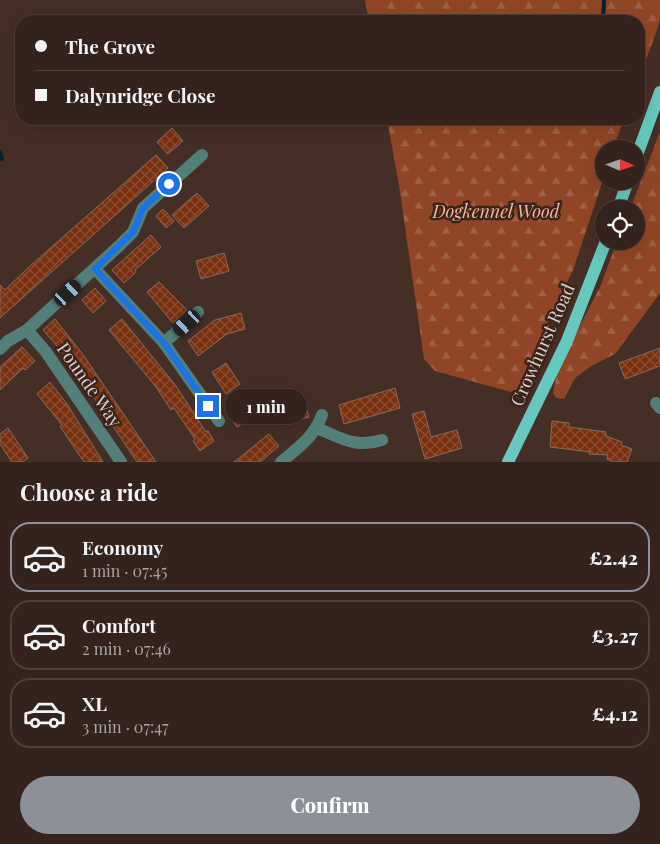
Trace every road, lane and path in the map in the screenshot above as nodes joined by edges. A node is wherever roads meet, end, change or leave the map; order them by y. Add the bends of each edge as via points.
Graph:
1 (660, 92) edge
2 (643, 140) edge
3 (202, 155) dead end
4 (602, 250) edge
5 (95, 269) junction
6 (198, 312) dead end
7 (27, 330) junction
8 (164, 343) junction
9 (0, 349) edge
10 (322, 415) dead end
11 (219, 421) dead end
12 (317, 428) junction
13 (382, 440) dead end
14 (121, 462) edge
15 (281, 462) edge
16 (508, 462) edge

1 - 2 main road
3 - 5 street via 143,208 133,232
4 - 16 main road, Crowhurst Road via 567,341
5 - 7 street
5 - 8 street
6 - 8 street
7 - 9 street
7 - 14 street, Pounde Way via 46,352
8 - 11 street
10 - 12 street
12 - 13 street via 354,444
12 - 15 street via 306,442

